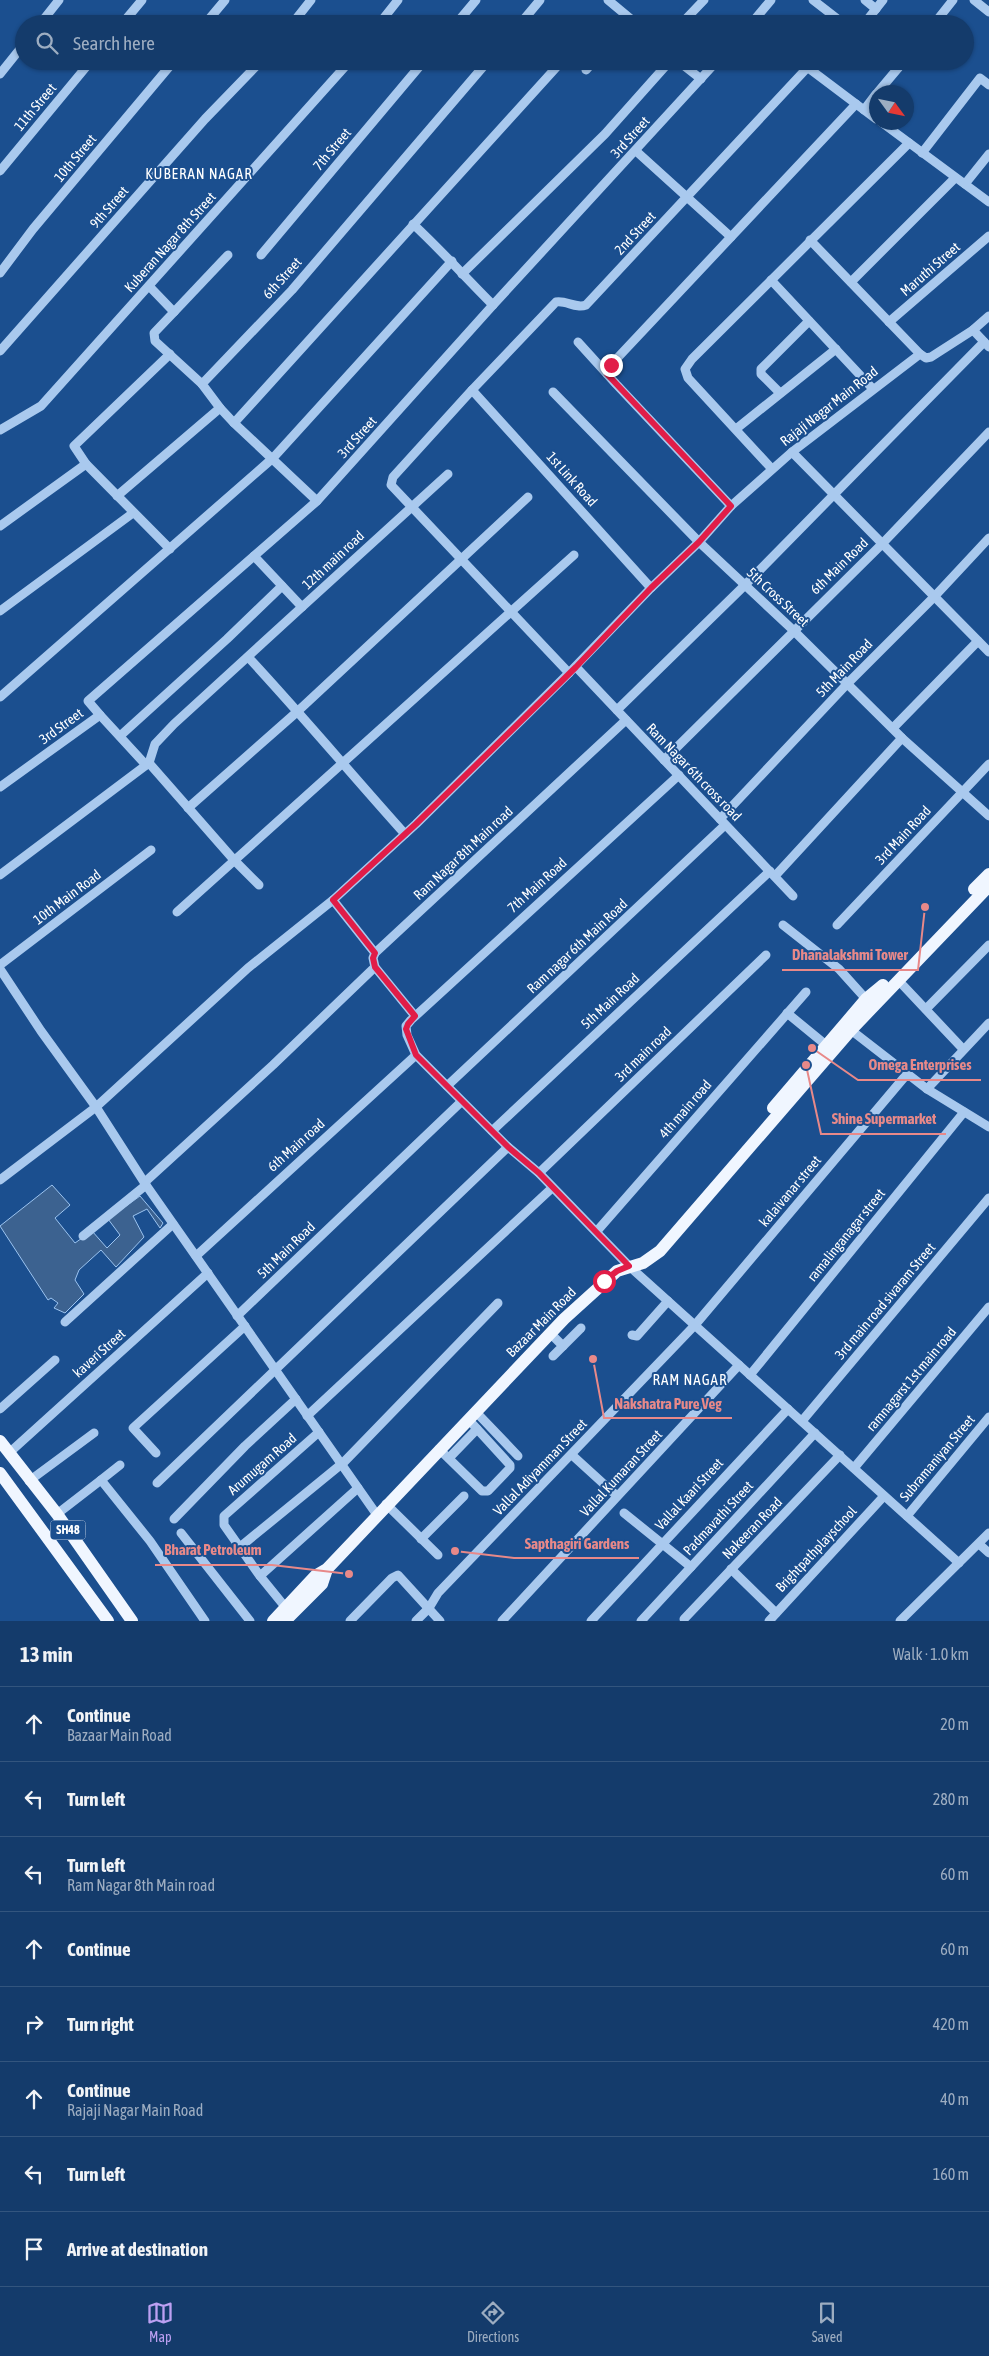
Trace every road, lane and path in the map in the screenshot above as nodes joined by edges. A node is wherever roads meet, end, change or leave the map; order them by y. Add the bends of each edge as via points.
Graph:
1 (59, 0) edge
2 (142, 0) edge
3 (224, 0) edge
4 (311, 0) edge
5 (398, 0) edge
6 (476, 0) edge
7 (540, 0) edge
8 (608, 0) edge
9 (704, 0) edge
10 (771, 0) edge
11 (813, 0) edge
12 (865, 0) edge
13 (883, 0) edge
14 (952, 0) edge
15 (974, 0) edge
16 (876, 9) junction
17 (989, 12) edge
18 (47, 15) edge
19 (130, 15) edge
20 (212, 15) edge
21 (299, 15) edge
22 (386, 15) edge
23 (464, 15) edge
24 (528, 15) edge
25 (624, 15) edge
26 (690, 15) edge
27 (758, 15) edge
28 (832, 15) edge
29 (871, 15) edge
30 (941, 15) edge
31 (15, 55) edge
32 (84, 70) edge
33 (166, 70) edge
34 (252, 70) edge
35 (342, 70) edge
36 (416, 70) edge
37 (480, 70) edge
38 (555, 70) edge
39 (662, 70) edge
40 (690, 70) edge
41 (709, 70) edge
42 (805, 70) edge
43 (810, 70) edge
44 (896, 70) edge
45 (0, 74) edge
46 (701, 79) junction
47 (884, 85) edge
48 (989, 85) edge
49 (869, 100) edge
50 (860, 107) junction
51 (869, 114) edge
52 (892, 130) edge
53 (909, 143) junction
54 (636, 151) junction
55 (922, 153) junction
56 (989, 154) edge
57 (0, 171) edge
58 (955, 178) junction
59 (965, 184) junction
60 (687, 197) junction
61 (989, 202) edge
62 (413, 224) junction
63 (989, 236) edge
64 (731, 237) junction
65 (810, 240) junction
66 (228, 255) dead end
67 (261, 255) dead end
68 (452, 261) junction
69 (0, 273) edge
70 (462, 274) junction
71 (771, 280) junction
72 (851, 282) junction
73 (149, 286) junction
74 (493, 305) junction
75 (174, 312) junction
76 (989, 316) edge
77 (809, 321) junction
78 (889, 322) junction
79 (973, 330) junction
80 (578, 342) dead end
81 (986, 344) edge
82 (836, 349) junction
83 (0, 351) edge
84 (170, 354) junction
85 (920, 354) junction
86 (607, 374) junction
87 (202, 384) junction
88 (872, 389) junction
89 (472, 390) junction
90 (553, 392) dead end
91 (780, 393) junction
92 (220, 408) junction
93 (234, 423) junction
94 (1, 428) edge
95 (736, 429) junction
96 (989, 432) edge
97 (792, 452) junction
98 (272, 458) junction
99 (86, 464) junction
100 (772, 469) junction
101 (448, 474) dead end
102 (834, 495) junction
103 (117, 496) junction
104 (528, 497) dead end
105 (317, 501) junction
106 (731, 506) junction
107 (413, 507) junction
108 (133, 513) junction
109 (0, 526) edge
110 (989, 538) edge
111 (699, 542) junction
112 (882, 544) junction
113 (170, 549) junction
114 (574, 555) dead end
115 (254, 556) junction
116 (462, 558) junction
117 (744, 585) junction
118 (282, 586) junction
119 (651, 588) junction
120 (934, 597) junction
121 (302, 607) junction
122 (0, 612) edge
123 (512, 612) junction
124 (793, 630) junction
125 (978, 641) junction
126 (988, 649) edge
127 (248, 657) junction
128 (572, 670) junction
129 (847, 684) junction
130 (0, 698) edge
131 (617, 710) junction
132 (298, 711) junction
133 (100, 715) junction
134 (626, 720) junction
135 (893, 728) junction
136 (120, 736) junction
137 (902, 738) junction
138 (664, 760) junction
139 (147, 764) junction
140 (342, 764) junction
141 (989, 764) edge
142 (679, 775) junction
143 (0, 787) edge
144 (963, 792) junction
145 (188, 808) junction
146 (989, 816) edge
147 (723, 822) junction
148 (405, 834) junction
149 (151, 850) dead end
150 (234, 860) junction
151 (0, 874) edge
152 (772, 874) junction
153 (989, 874) edge
154 (259, 885) dead end
155 (987, 892) edge
156 (793, 896) dead end
157 (333, 900) junction
158 (177, 912) dead end
159 (783, 925) dead end
160 (837, 925) dead end
161 (989, 945) edge
162 (375, 953) junction
163 (766, 954) dead end
164 (0, 965) edge
165 (375, 967) junction
166 (0, 969) edge
167 (898, 980) junction
168 (806, 992) dead end
169 (866, 999) junction
170 (926, 1009) junction
171 (787, 1013) junction
172 (415, 1016) junction
173 (989, 1022) edge
174 (848, 1027) junction
175 (826, 1045) junction
176 (963, 1048) junction
177 (416, 1055) junction
178 (907, 1074) junction
179 (447, 1086) junction
180 (927, 1089) junction
181 (461, 1102) junction
182 (96, 1107) junction
183 (964, 1112) junction
184 (989, 1127) edge
185 (492, 1130) junction
186 (508, 1147) junction
187 (539, 1173) junction
188 (0, 1180) edge
189 (145, 1184) junction
190 (552, 1188) junction
191 (989, 1198) edge
192 (173, 1224) junction
193 (597, 1231) junction
194 (83, 1236) dead end
195 (196, 1256) junction
196 (633, 1264) junction
197 (208, 1273) junction
198 (668, 1301) junction
199 (498, 1303) dead end
200 (989, 1307) edge
201 (237, 1316) junction
202 (66, 1322) dead end
203 (695, 1325) junction
204 (245, 1326) junction
205 (581, 1328) dead end
206 (550, 1333) junction
207 (632, 1335) dead end
208 (563, 1346) junction
209 (553, 1356) dead end
210 (56, 1360) dead end
211 (739, 1365) junction
212 (275, 1370) junction
213 (750, 1375) junction
214 (296, 1399) junction
215 (0, 1409) edge
216 (788, 1409) junction
217 (307, 1416) junction
218 (471, 1416) junction
219 (989, 1417) edge
220 (802, 1421) junction
221 (477, 1429) junction
222 (319, 1432) junction
223 (94, 1433) dead end
224 (815, 1433) junction
225 (0, 1440) edge
226 (439, 1449) junction
227 (9, 1453) junction
228 (156, 1453) dead end
229 (572, 1454) junction
230 (840, 1455) junction
231 (516, 1457) dead end
232 (449, 1458) junction
233 (341, 1464) junction
234 (120, 1465) dead end
235 (854, 1468) junction
236 (0, 1473) edge
237 (29, 1480) junction
238 (101, 1480) junction
239 (157, 1483) dead end
240 (358, 1488) junction
241 (464, 1496) dead end
242 (617, 1496) junction
243 (884, 1496) junction
244 (386, 1504) junction
245 (624, 1512) dead end
246 (57, 1514) junction
247 (377, 1515) junction
248 (907, 1516) junction
249 (174, 1519) dead end
250 (181, 1533) dead end
251 (989, 1533) edge
252 (421, 1539) junction
253 (661, 1544) junction
254 (979, 1544) junction
255 (240, 1548) junction
256 (989, 1553) edge
257 (438, 1555) dead end
258 (959, 1563) junction
259 (691, 1567) junction
260 (731, 1569) junction
261 (260, 1576) junction
262 (429, 1608) junction
263 (776, 1613) junction
264 (286, 1615) edge
265 (684, 1619) dead end
266 (108, 1621) edge
267 (132, 1621) edge
268 (205, 1621) edge
269 (250, 1621) edge
270 (273, 1621) edge
271 (350, 1621) edge
272 (416, 1621) edge
273 (440, 1621) edge
274 (502, 1621) edge
275 (591, 1621) edge
276 (641, 1621) edge
277 (769, 1621) edge
278 (900, 1621) edge

1 - 18 street
2 - 19 street
3 - 20 street
4 - 21 street
5 - 22 street
6 - 23 street
7 - 24 street
8 - 25 street
9 - 26 street
10 - 27 street
11 - 28 street
12 - 16 street
13 - 16 street
14 - 30 street
15 - 17 street
16 - 29 street
31 - 45 street
32 - 57 street, 11th Street
33 - 69 street, 10th Street
34 - 83 street, 9th Street
35 - 73 street, Kuberan Nagar 8th Street
36 - 67 street, 7th Street
37 - 87 street, 6th Street via 292,290
38 - 62 street
39 - 70 street via 605,134
40 - 46 street
41 - 46 street, 3rd Street
42 - 60 street, 2nd Street
43 - 50 street
44 - 47 street
46 - 54 street, 3rd Street
48 - 55 street via 980,78
49 - 50 street
50 - 51 street
50 - 64 street
52 - 53 street
53 - 55 street
53 - 65 street
54 - 60 street
54 - 74 street, 3rd Street
55 - 58 street
56 - 59 street
58 - 59 street
58 - 72 street
59 - 61 street
60 - 64 street
60 - 89 street, 2nd Street via 586,305 556,302
62 - 68 street
62 - 93 street
63 - 78 street, Maruthi Street
64 - 86 street via 607,369
65 - 71 street
65 - 72 street
66 - 75 street
68 - 70 street
68 - 98 street
70 - 74 street
71 - 77 street
71 - 95 street via 685,369 688,378
72 - 78 street
73 - 75 street
73 - 94 street, Kuberan Nagar 8th Street via 41,406
74 - 105 street, 3rd Street
75 - 84 street via 154,333 154,338
76 - 79 street, Rajaji Nagar Main Road
77 - 82 street
77 - 91 street via 761,369 761,374
78 - 85 street
79 - 81 street
79 - 85 street, Rajaji Nagar Main Road via 931,357
80 - 86 street
81 - 102 street
82 - 88 street
82 - 91 street
84 - 87 street
84 - 99 street via 75,443
85 - 88 street, Rajaji Nagar Main Road
86 - 106 street
87 - 92 street
88 - 97 street, Rajaji Nagar Main Road
89 - 107 street, Ram Nagar 6th cross road via 393,477 391,485
89 - 119 street, 1st Link Road
90 - 111 street, 5th Cross Street
91 - 95 street
92 - 93 street
92 - 103 street
93 - 98 street
95 - 100 street
96 - 112 street, 6th Main Road
97 - 100 street, Rajaji Nagar Main Road
97 - 102 street
98 - 105 street
98 - 113 street
99 - 103 street
99 - 109 street
100 - 106 street, Rajaji Nagar Main Road
101 - 107 street, 12th main road
102 - 112 street
102 - 117 street
103 - 108 street
104 - 116 street
105 - 115 street, 3rd Street
106 - 111 street, Rajaji Nagar Main Road
107 - 116 street, Ram Nagar 6th cross road
107 - 121 street, 12th main road
108 - 113 street
108 - 122 street
110 - 120 street, 5th Main Road
111 - 117 street, 5th Cross Street
111 - 119 street, Rajaji Nagar Main Road
112 - 120 street
112 - 124 street, 6th Main Road
113 - 130 street
114 - 123 street
115 - 118 street, 12th main road
115 - 133 street, 3rd Street via 88,701
116 - 123 street, Ram Nagar 6th cross road
116 - 132 street
117 - 124 street, 5th Cross Street
117 - 131 street
118 - 121 street, 12th main road
118 - 136 street
119 - 128 street, Rajaji Nagar Main Road
120 - 125 street
120 - 129 street, 5th Main Road
121 - 127 street
123 - 128 street, Ram Nagar 6th cross road
123 - 140 street
124 - 129 street, 5th Cross Street
124 - 138 street, 6th Main Road
125 - 126 street
125 - 135 street
127 - 132 street
127 - 139 street via 155,744
128 - 131 street, Ram Nagar 6th cross road
128 - 148 street, Rajaji Nagar Main Road
129 - 135 street, 5th Cross Street
129 - 147 street, 5th Main Road
131 - 134 street, Ram Nagar 6th cross road
132 - 140 street
132 - 145 street
133 - 136 street
133 - 143 street, 3rd Street
134 - 138 street, Ram Nagar 6th cross road
134 - 162 street, Ram Nagar 8th Main road
135 - 137 street, 5th Cross Street
136 - 139 street
137 - 144 street, 5th Cross Street
137 - 152 street, 5th Main Road
138 - 142 street, Ram Nagar 6th cross road
139 - 145 street
139 - 151 street
140 - 148 street
140 - 150 street
141 - 144 street, 3rd Main Road
142 - 147 street, Ram Nagar 6th cross road
142 - 172 street, 7th Main Road
144 - 146 street, 5th Cross Street
144 - 160 street, 3rd Main Road
145 - 150 street
147 - 152 street, Ram Nagar 6th cross road
147 - 179 street, Ram nagar 6th Main Road
148 - 157 street, Rajaji Nagar Main Road
149 - 164 street, 10th Main Road
150 - 154 street
150 - 158 street
152 - 156 street, Ram Nagar 6th cross road
152 - 185 street, 5th Main Road
153 - 169 main road
155 - 167 main road
157 - 162 street
157 - 182 street, Rajaji Nagar Main Road via 248,968
159 - 169 street via 840,969
161 - 170 street
162 - 165 street
163 - 187 street, 3rd main road
165 - 172 street
165 - 189 street
166 - 182 street
167 - 170 street
167 - 174 main road
168 - 171 street, 4th main road
169 - 174 main road
170 - 176 street
171 - 175 street
171 - 193 street, 4th main road
172 - 177 street via 406,1029
173 - 176 street
174 - 175 main road
174 - 178 street
174 - 196 main road, Bazaar Main Road via 670,1240 643,1263
175 - 196 main road via 664,1236
176 - 180 street
177 - 179 street
177 - 195 street, 6th Main road
178 - 180 street
178 - 203 street, kalaivanar street
179 - 181 street
180 - 183 street
181 - 185 street
181 - 201 street, 5th Main Road
182 - 188 street, Rajaji Nagar Main Road
182 - 189 street
183 - 184 street
183 - 213 street, ramalinganagar street
185 - 186 street
186 - 187 street
186 - 212 street
187 - 190 street
189 - 192 street
189 - 194 street
190 - 193 street
190 - 217 street
191 - 220 street, 3rd main road sivaram Street
192 - 195 street
192 - 202 street
193 - 196 street
195 - 197 street
196 - 198 street
196 - 206 main road, Bazaar Main Road via 604,1281
197 - 201 street
197 - 227 street, kaveri Street
198 - 203 street
198 - 207 street via 637,1336
199 - 233 street
200 - 235 street, ramnagarst 1st main road
201 - 204 street
203 - 211 street
203 - 229 street, Vallal Adiyamman Street
204 - 212 street
204 - 228 street via 133,1428
205 - 208 street
206 - 208 street
206 - 218 main road, Bazaar Main Road
208 - 209 street
210 - 215 street
211 - 213 street
211 - 242 street, Vallal Kumaran Street
212 - 214 street
212 - 239 street
213 - 216 street
214 - 217 street
214 - 249 street
216 - 220 street
216 - 253 street, Vallal Kaari Street
217 - 222 street
218 - 221 street
218 - 226 main road, Bazaar Main Road
218 - 231 street
219 - 248 street, Subramaniyan Street
220 - 224 street
221 - 232 street
221 - 232 street via 510,1464 510,1468 488,1491 482,1491
222 - 233 street
222 - 255 street, Arumugam Road via 224,1516 224,1525
223 - 237 street
224 - 230 street
224 - 259 street, Padmavathi Street
225 - 227 main road, SH48
226 - 232 street
226 - 244 main road, Bazaar Main Road
227 - 237 main road, SH48
229 - 242 street
229 - 262 street, Vallal Adiyamman Street via 438,1593
230 - 235 street
230 - 260 street, Nakeeran Road
233 - 240 street
233 - 255 street
234 - 238 street
235 - 243 street
236 - 266 main road, SH48
237 - 246 main road, SH48
238 - 246 street
238 - 268 street via 150,1541
240 - 247 street
240 - 261 street
241 - 252 street
242 - 274 street, Vallal Kumaran Street
243 - 248 street
243 - 263 street, Brightpathplayschool
244 - 247 main road, Bazaar Main Road
244 - 252 street
245 - 253 street
246 - 267 main road, SH48
247 - 264 main road, Bazaar Main Road via 327,1569 322,1584
248 - 258 street
250 - 269 street
251 - 254 street
252 - 257 street
253 - 259 street
253 - 275 street, Vallal Kaari Street
254 - 256 street
254 - 258 street
255 - 261 street
258 - 278 street
259 - 276 street, Padmavathi Street
260 - 263 street
260 - 265 street, Nakeeran Road
261 - 264 street
262 - 271 street via 398,1575
262 - 272 street, Vallal Adiyamman Street
262 - 273 street
263 - 277 street, Brightpathplayschool
264 - 270 main road

